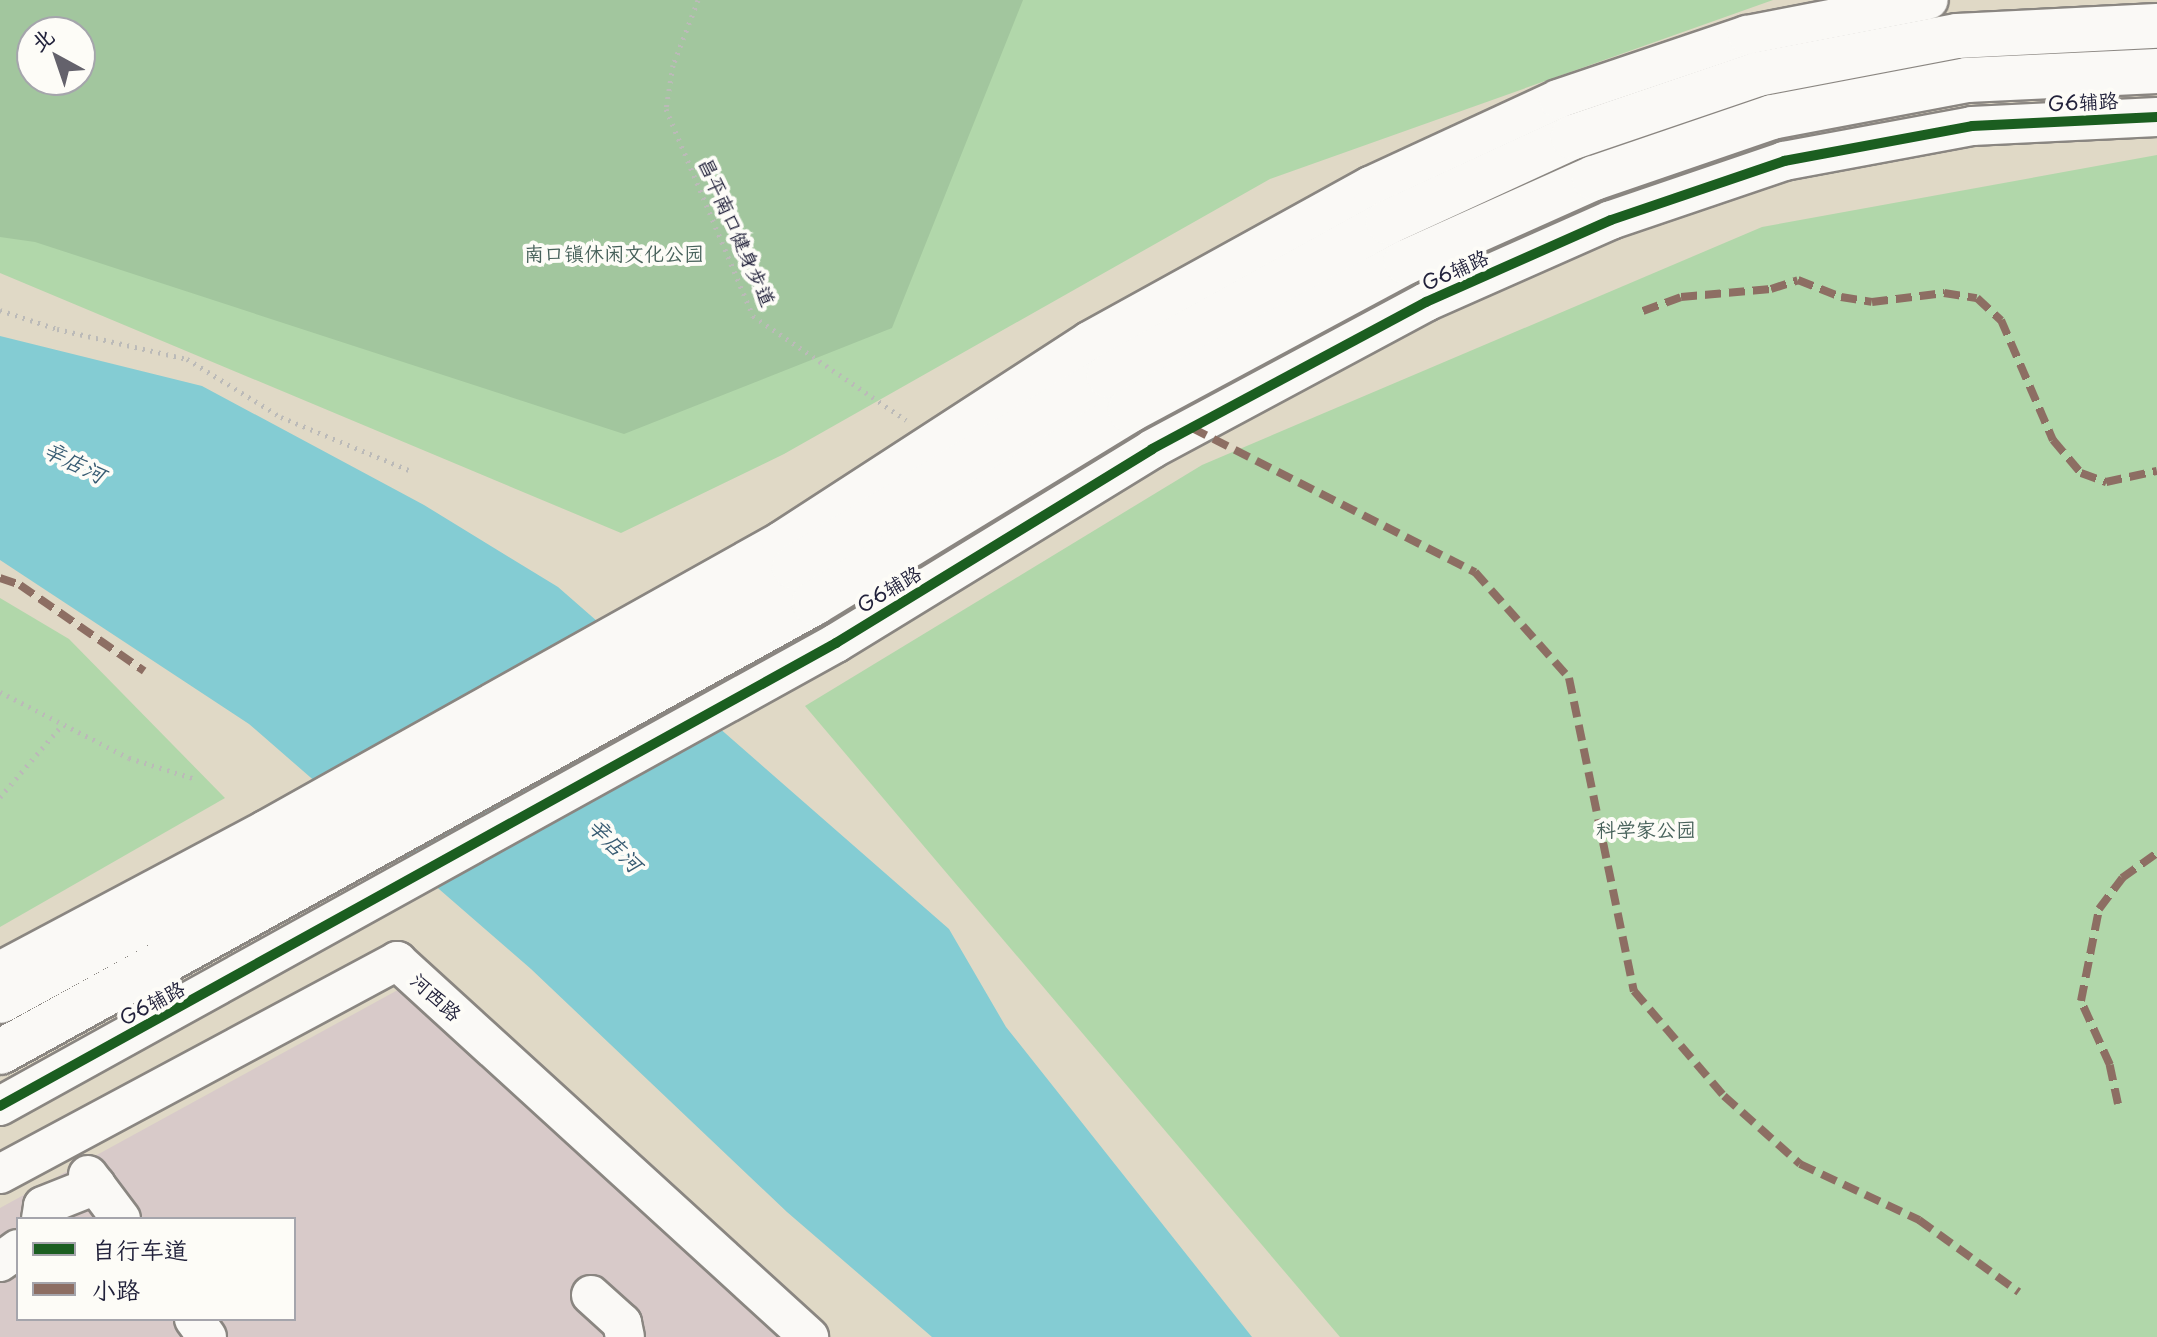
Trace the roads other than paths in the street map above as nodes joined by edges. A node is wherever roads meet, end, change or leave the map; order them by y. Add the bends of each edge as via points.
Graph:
1 (1929, 0) edge
2 (2157, 26) edge
3 (2157, 71) edge
4 (2157, 117) edge
5 (796, 570) junction
6 (280, 857) junction
7 (0, 971) edge
8 (0, 1001) edge
9 (0, 1052) edge
10 (0, 1106) edge
11 (0, 1174) edge
12 (41, 1217) edge
13 (120, 1217) edge
14 (591, 1295) dead end
15 (625, 1337) edge
16 (809, 1337) edge

1 - 5 street, G6辅路 via 1747,35 1558,99 1370,186 1089,341 937,440
2 - 5 main road, G6辅路 via 1926,41 1758,74 1573,137 1332,253 1109,376
3 - 5 main road, G6辅路 via 1952,83 1772,117 1594,178 1406,262 1144,403
4 - 10 street, G6辅路 via 1972,126 1784,161 1611,220 1426,302 1152,449 836,643
5 - 6 main road, G6辅路
5 - 6 street
6 - 7 street, G6辅路
6 - 8 main road, G6辅路
6 - 9 main road, G6辅路
11 - 16 street, 河西路 via 397,961
12 - 13 street via 43,1206 92,1180
14 - 15 street via 622,1323

